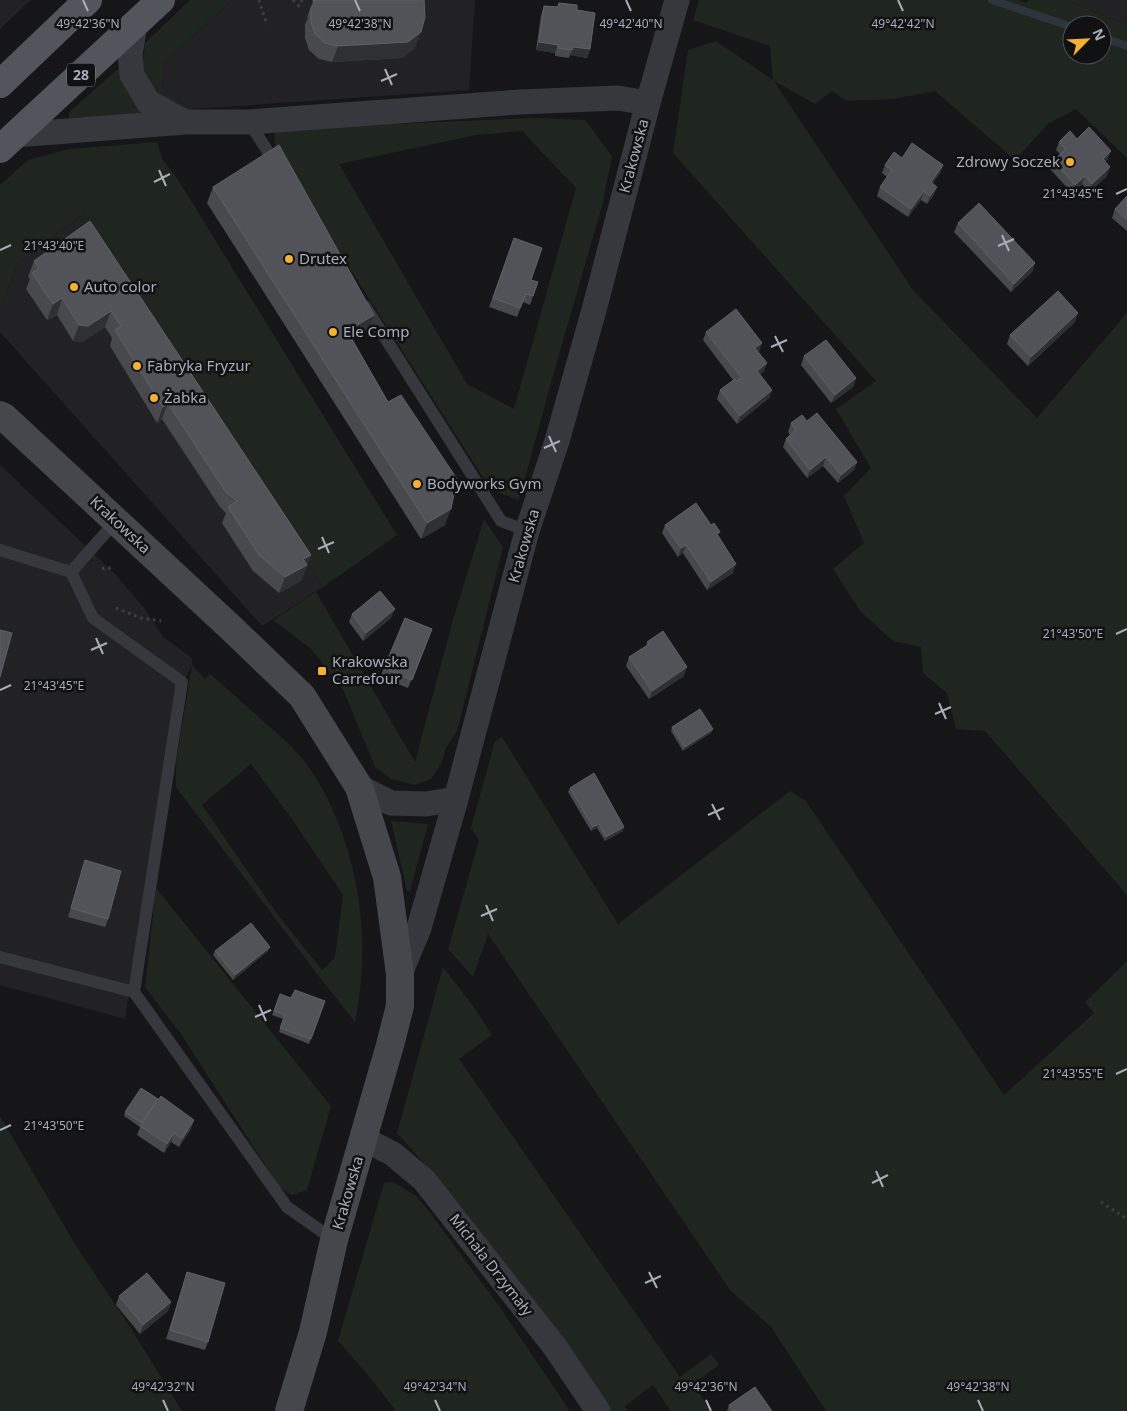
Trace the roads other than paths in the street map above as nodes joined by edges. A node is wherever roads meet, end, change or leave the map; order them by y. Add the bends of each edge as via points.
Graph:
1 (161, 0) edge
2 (677, 0) edge
3 (78, 5) edge
4 (135, 25) junction
5 (0, 84) edge
6 (648, 103) junction
7 (185, 122) junction
8 (249, 122) junction
9 (8, 142) edge
10 (286, 180) edge
11 (359, 296) edge
12 (1, 412) edge
13 (116, 521) junction
14 (527, 531) junction
15 (0, 550) edge
16 (71, 572) junction
17 (359, 787) junction
18 (456, 799) junction
19 (0, 957) edge
20 (400, 974) junction
21 (134, 992) junction
22 (364, 1139) junction
23 (334, 1240) junction
24 (289, 1411) edge
25 (598, 1411) edge

1 - 4 main road, 28
2 - 6 street, Krakowska
3 - 5 main road
4 - 7 street via 130,55 132,75 148,102
4 - 9 main road, 28
6 - 8 street via 618,98 529,102
6 - 14 street, Krakowska via 589,328
7 - 8 street
7 - 9 street
8 - 10 lane
11 - 14 lane via 501,520
12 - 13 main road, Krakowska
13 - 16 lane
13 - 17 main road, Krakowska via 302,696
14 - 18 street, Krakowska
15 - 16 lane
16 - 21 lane via 93,618 182,682
17 - 18 street via 391,804 426,804
17 - 20 main road, Krakowska via 387,877
18 - 20 street, Krakowska via 419,928
19 - 21 lane
20 - 22 main road, Krakowska via 400,1006
21 - 23 lane via 287,1207
22 - 23 main road, Krakowska
22 - 25 street, Michała Drzymały via 393,1154 424,1180 555,1347
23 - 24 main road, Krakowska via 313,1332

